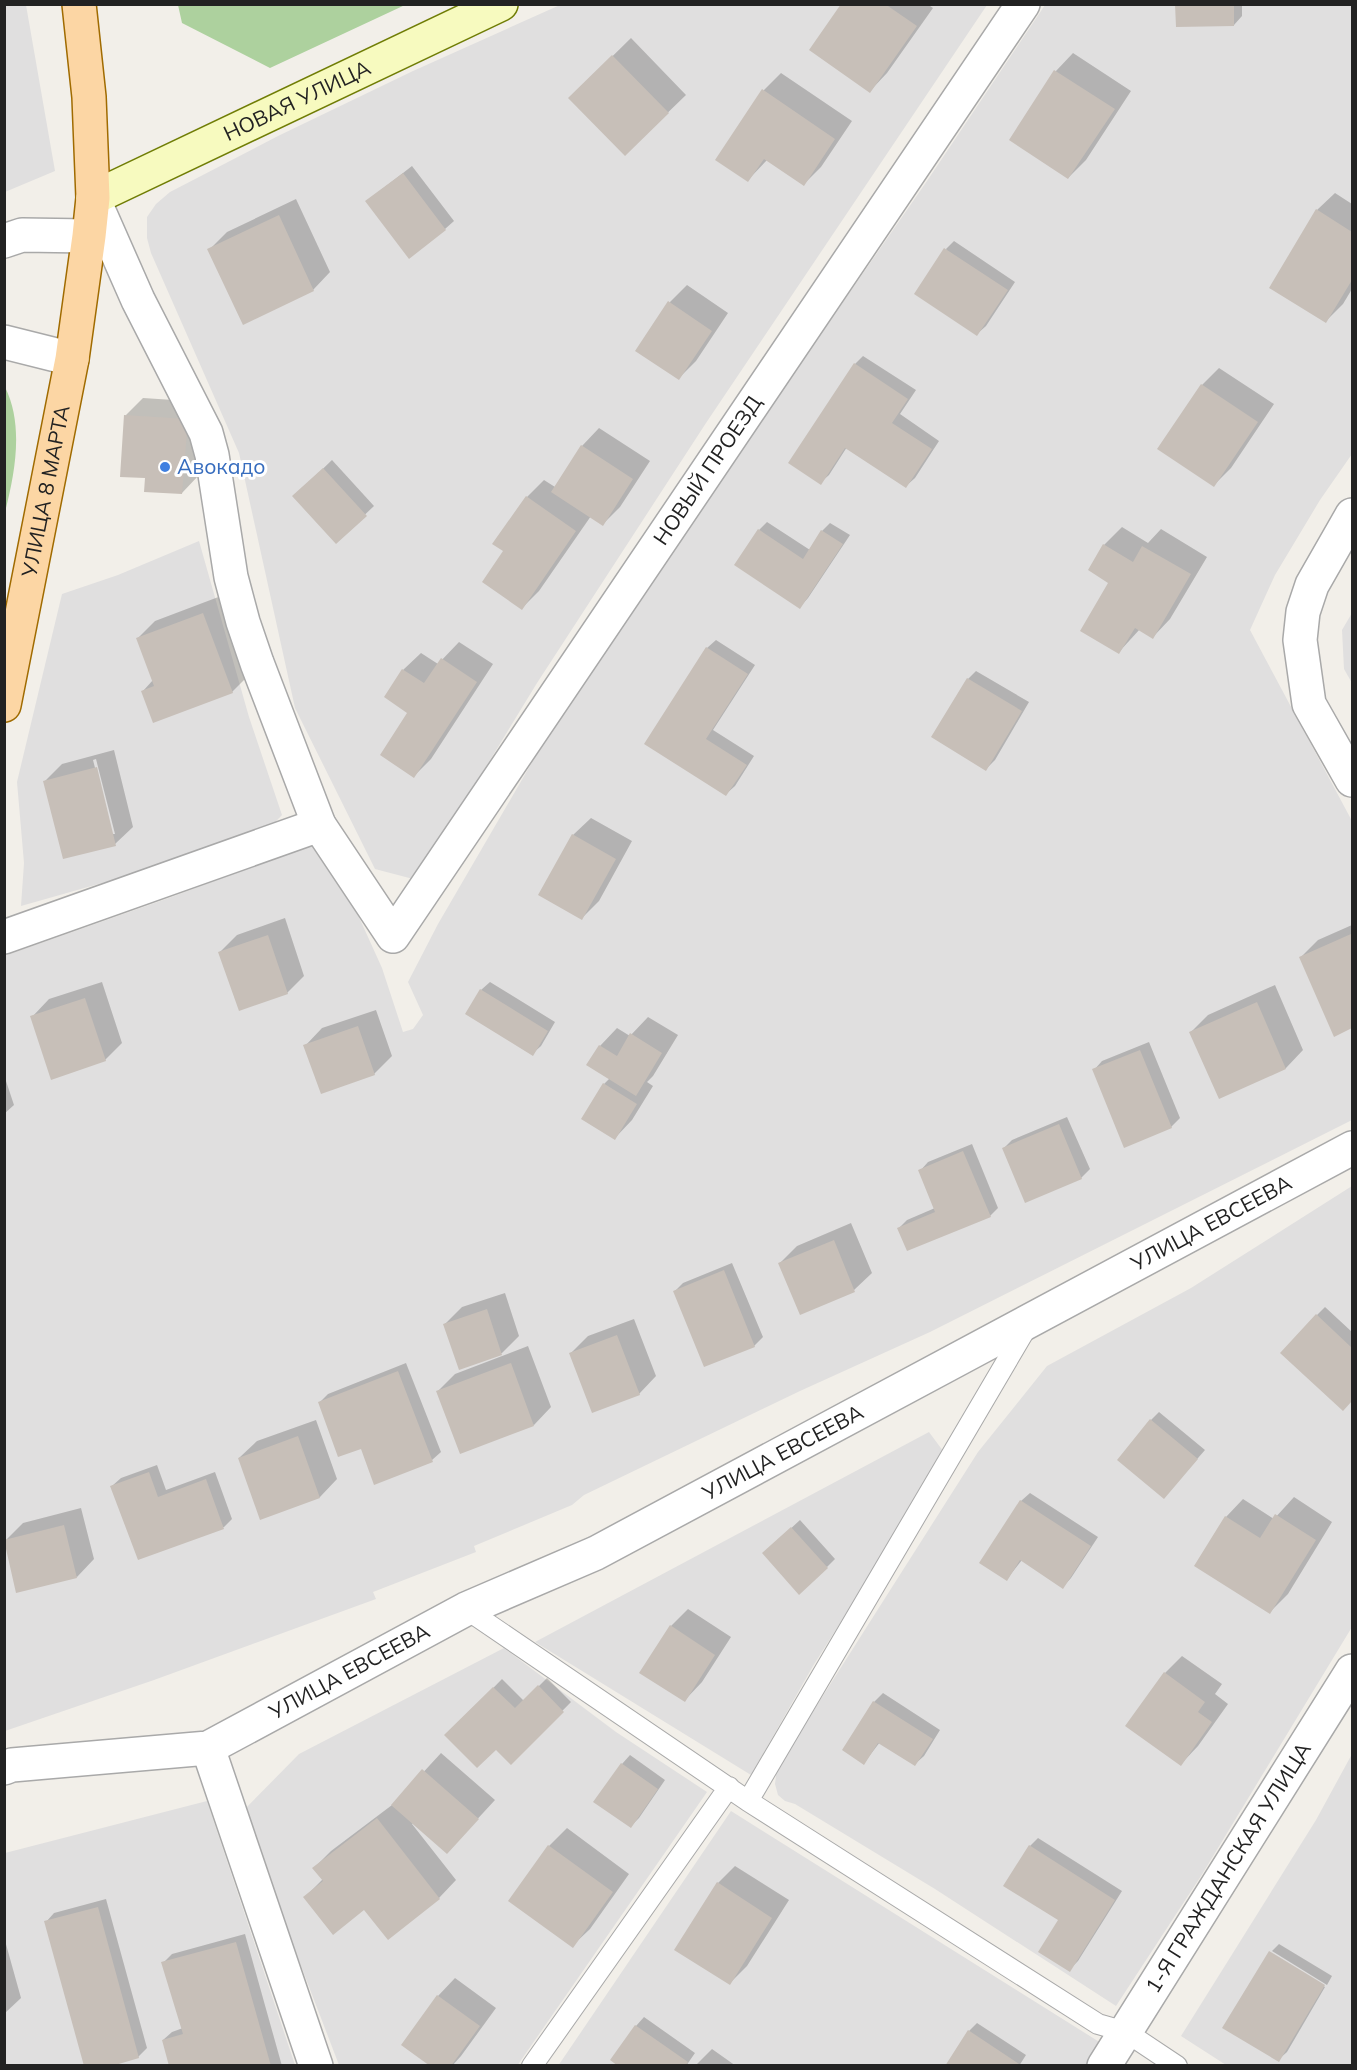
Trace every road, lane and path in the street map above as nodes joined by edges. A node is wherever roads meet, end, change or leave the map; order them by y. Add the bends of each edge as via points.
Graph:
1 (80, 4) edge
2 (501, 4) edge
3 (1023, 4) edge
4 (93, 198) junction
5 (89, 236) junction
6 (4, 241) edge
7 (4, 342) edge
8 (72, 359) junction
9 (1353, 515) edge
10 (4, 705) edge
11 (1353, 780) edge
12 (319, 825) junction
13 (4, 937) edge
14 (1353, 1148) edge
15 (1032, 1318) junction
16 (466, 1610) junction
17 (1353, 1671) edge
18 (208, 1748) junction
19 (4, 1768) edge
20 (729, 1787) junction
21 (748, 1801) junction
22 (1125, 2032) junction
23 (316, 2066) edge
24 (532, 2066) edge
25 (1104, 2066) edge
26 (1177, 2066) edge

1 - 4 main road, УЛИЦА 8 МАРТА
2 - 4 street, НОВАЯ УЛИЦА
3 - 12 street, НОВЫЙ ПРОЕЗД via 393,936
4 - 5 main road, УЛИЦА 8 МАРТА
4 - 12 street via 138,300 206,433 231,577 243,622
5 - 6 street via 22,235
5 - 8 main road, УЛИЦА 8 МАРТА
7 - 8 street
8 - 10 main road, УЛИЦА 8 МАРТА
9 - 11 street via 1311,585 1300,640 1309,704
12 - 13 street
14 - 15 street, УЛИЦА ЕВСЕЕВА
15 - 16 street, УЛИЦА ЕВСЕЕВА via 596,1553
15 - 21 lane
16 - 18 street, УЛИЦА ЕВСЕЕВА
16 - 20 lane
17 - 22 street, 1-Я ГРАЖДАНСКАЯ УЛИЦА
18 - 19 street
18 - 23 street
20 - 21 lane
20 - 24 lane
21 - 22 lane via 1098,2024
22 - 25 street, 1-Я ГРАЖДАНСКАЯ УЛИЦА
22 - 26 lane

